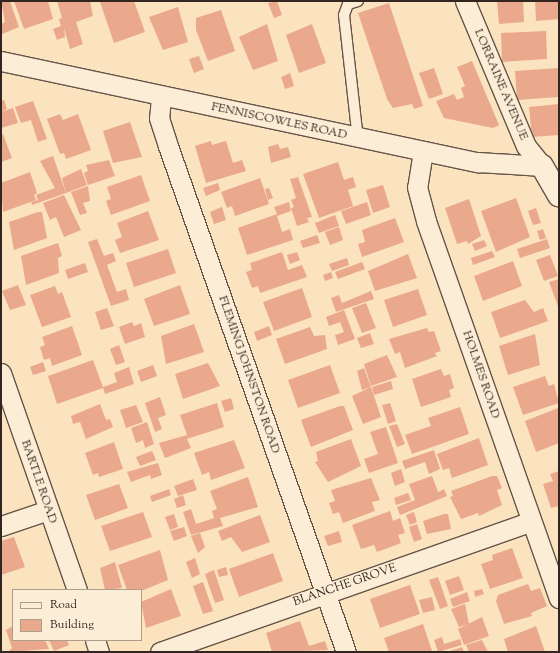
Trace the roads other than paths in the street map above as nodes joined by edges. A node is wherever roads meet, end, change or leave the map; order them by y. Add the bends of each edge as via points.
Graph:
1 (358, 1) edge
2 (465, 1) edge
3 (1, 61) edge
4 (161, 97) junction
5 (358, 139) junction
6 (423, 150) junction
7 (550, 166) edge
8 (559, 196) edge
9 (1, 373) edge
10 (48, 510) junction
11 (531, 521) junction
12 (1, 526) edge
13 (77, 589) edge
14 (325, 593) junction
15 (559, 598) edge
16 (95, 641) edge
17 (99, 652) edge
18 (160, 652) edge
19 (346, 652) edge

1 - 5 lane via 348,4 344,15
2 - 7 street, LORRAINE AVENUE via 526,146
3 - 4 street, FENNISCOWLES ROAD
4 - 5 street, FENNISCOWLES ROAD
4 - 14 street, FLEMING JOHNSTON ROAD via 159,118 168,146
5 - 6 street, FENNISCOWLES ROAD
6 - 7 street, FENNISCOWLES ROAD via 478,162
6 - 11 street, HOLMES ROAD via 417,187 424,214
7 - 8 street
9 - 10 street, BARTLE ROAD
10 - 12 street
10 - 13 street, BARTLE ROAD
11 - 14 street, BLANCHE GROVE
11 - 15 street, HOLMES ROAD
14 - 18 street, BLANCHE GROVE
14 - 19 street, FLEMING JOHNSTON ROAD
16 - 17 street

